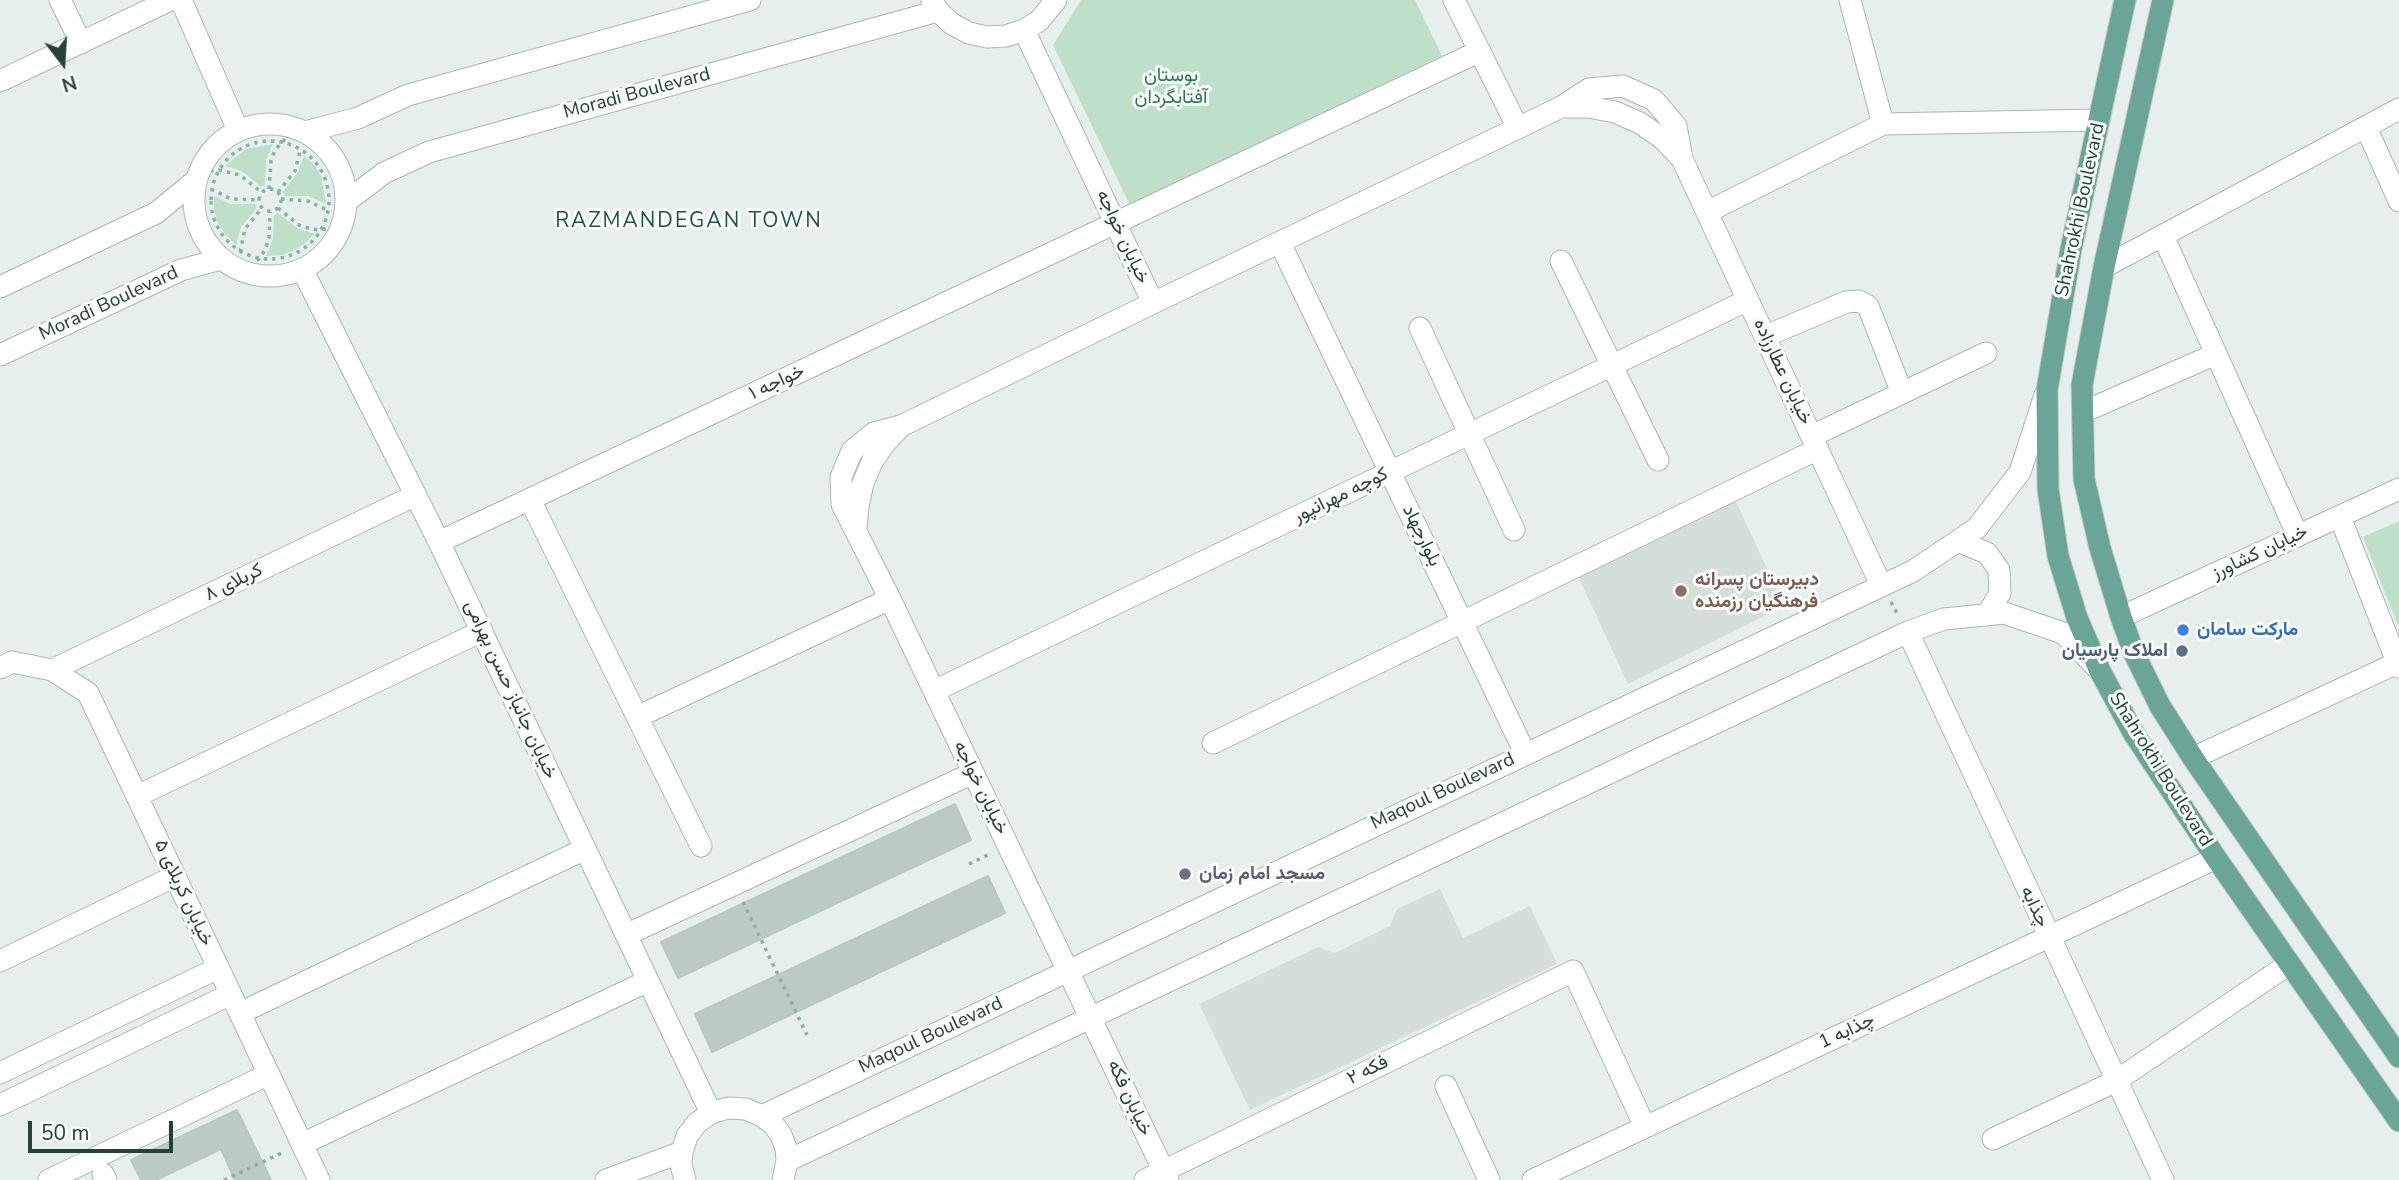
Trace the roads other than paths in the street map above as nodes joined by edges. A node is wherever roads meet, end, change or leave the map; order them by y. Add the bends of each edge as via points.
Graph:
1 (60, 0) edge
2 (181, 0) edge
3 (750, 0) edge
4 (1056, 0) edge
5 (1850, 0) edge
6 (2125, 0) edge
7 (2162, 0) edge
8 (157, 3) edge
9 (1462, 3) edge
10 (935, 6) edge
11 (1024, 30) junction
12 (81, 43) junction
13 (1480, 51) junction
14 (0, 81) edge
15 (2399, 110) edge
16 (2099, 120) junction
17 (1884, 124) junction
18 (2366, 127) junction
19 (1518, 128) junction
20 (238, 130) junction
21 (295, 138) junction
22 (206, 179) junction
23 (2399, 201) edge
24 (1707, 212) junction
25 (334, 217) junction
26 (1115, 223) junction
27 (2163, 236) junction
28 (1280, 243) junction
29 (241, 260) junction
30 (1561, 261) dead end
31 (2104, 267) junction
32 (302, 269) junction
33 (0, 286) edge
34 (1748, 300) junction
35 (1153, 303) junction
36 (1420, 328) dead end
37 (1766, 336) junction
38 (1986, 353) dead end
39 (2216, 354) junction
40 (0, 355) edge
41 (1612, 366) junction
42 (2047, 390) junction
43 (1902, 393) junction
44 (2083, 412) junction
45 (1470, 434) junction
46 (1815, 442) junction
47 (1658, 460) dead end
48 (1390, 472) junction
49 (2399, 489) edge
50 (416, 495) junction
51 (530, 500) junction
52 (2340, 517) junction
53 (1514, 530) dead end
54 (2298, 536) junction
55 (1958, 541) junction
56 (439, 542) junction
57 (1881, 585) junction
58 (890, 599) junction
59 (1987, 615) junction
60 (2121, 617) junction
61 (1462, 622) junction
62 (482, 631) junction
63 (1908, 632) junction
64 (2398, 665) edge
65 (0, 668) edge
66 (51, 670) junction
67 (2100, 671) junction
68 (934, 691) junction
69 (637, 717) junction
70 (1213, 743) dead end
71 (1525, 753) junction
72 (2193, 758) junction
73 (973, 773) junction
74 (137, 796) junction
75 (701, 846) dead end
76 (585, 849) junction
77 (2216, 858) junction
78 (175, 876) junction
79 (626, 935) junction
80 (2048, 937) junction
81 (0, 961) edge
82 (2289, 964) junction
83 (218, 968) junction
84 (1068, 971) junction
85 (648, 981) junction
86 (231, 993) junction
87 (240, 1013) junction
88 (1090, 1017) junction
89 (2399, 1057) edge
90 (0, 1073) edge
91 (269, 1074) junction
92 (2116, 1081) junction
93 (1446, 1086) dead end
94 (0, 1105) edge
95 (711, 1113) junction
96 (762, 1116) junction
97 (2399, 1121) edge
98 (1645, 1127) junction
99 (1993, 1139) dead end
100 (302, 1144) junction
101 (682, 1152) junction
102 (785, 1170) edge
103 (1159, 1177) edge
104 (49, 1180) edge
105 (319, 1180) edge
106 (607, 1180) edge
107 (685, 1180) edge
108 (1489, 1180) edge
109 (1532, 1180) edge
110 (2163, 1180) edge

1 - 12 street
2 - 20 street
3 - 21 street via 408,95 358,118
4 - 11 street via 1039,21
5 - 17 street
6 - 16 main road, Shahrokhi Boulevard
7 - 31 main road, Shahrokhi Boulevard
8 - 12 street
9 - 13 street
10 - 11 street via 960,28 987,37
10 - 25 street, Moradi Boulevard via 429,152 384,173
11 - 26 street, خیابان خواجه
12 - 14 street
13 - 19 street
13 - 26 street, خواجه ۱
15 - 18 street
16 - 17 street
16 - 42 main road, Shahrokhi Boulevard
17 - 24 street
18 - 23 street
18 - 27 street
19 - 24 street, خیابان عطارزاده via 1589,89 1623,86 1654,100 1675,126 1682,159
19 - 28 street, خیابان عطارزاده
20 - 21 street via 271,123
20 - 22 street via 211,151
21 - 25 street via 319,141 340,168 345,184
22 - 29 street via 194,216 200,232 209,247
22 - 33 street via 156,213
24 - 34 street, خیابان عطارزاده
25 - 32 street via 329,249
26 - 35 street, خیابان خواجه
26 - 51 street, خواجه ۱
27 - 31 street
27 - 39 street
28 - 35 street, خیابان عطارزاده
28 - 48 street, بلوارجهاد
29 - 32 street via 268,277
29 - 40 street, Moradi Boulevard via 181,270
30 - 41 street
31 - 44 main road, Shahrokhi Boulevard via 2082,385
32 - 50 street, خیابان جانباز حسن بهرامی
34 - 37 street, خیابان عطارزاده
34 - 41 street, کوچه مهرانپور
35 - 58 street, خیابان خواجه via 901,426 874,433 852,451 841,477 842,505
36 - 45 street
37 - 43 street via 1846,302 1859,301 1868,306
37 - 46 street, خیابان عطارزاده
38 - 43 street
39 - 44 street
39 - 54 street
41 - 45 street, کوچه مهرانپور
41 - 47 street
42 - 55 street, Maqoul Boulevard via 2020,472 1977,528
42 - 67 main road, Shahrokhi Boulevard via 2048,489 2058,556
43 - 46 street
44 - 60 main road, Shahrokhi Boulevard via 2084,479
45 - 48 street, کوچه مهرانپور
45 - 53 street
46 - 57 street, خیابان عطارزاده
46 - 61 street
48 - 61 street, بلوارجهاد
48 - 68 street, کوچه مهرانپور
49 - 52 street, خیابان کشاورز
50 - 56 street, خیابان جانباز حسن بهرامی
50 - 66 street, کربلای ۸
51 - 56 street, خواجه ۱
51 - 69 street
52 - 54 street, خیابان کشاورز
52 - 64 street
54 - 60 street, خیابان کشاورز
55 - 57 street, Maqoul Boulevard via 1913,571
55 - 59 street via 1987,553 1999,570 2000,593
56 - 62 street, خیابان جانباز حسن بهرامی
57 - 71 street, Maqoul Boulevard
58 - 68 street, خیابان خواجه
58 - 69 street
59 - 63 street via 1944,619
59 - 67 street via 2004,613 2063,633
60 - 72 main road, Shahrokhi Boulevard via 2160,706
61 - 70 street
61 - 71 street, بلوارجهاد
62 - 74 street
62 - 76 street, خیابان جانباز حسن بهرامی
63 - 80 street, چذابه
63 - 88 street
64 - 72 street
65 - 66 street, خیابان کربلای ۵ via 12,662
66 - 74 street, خیابان کربلای ۵ via 88,693
67 - 77 main road, Shahrokhi Boulevard via 2164,783
68 - 73 street, خیابان خواجه
69 - 75 street
71 - 84 street, Maqoul Boulevard
72 - 89 main road, Shahrokhi Boulevard
73 - 79 street
73 - 84 street, خیابان خواجه
74 - 78 street, خیابان کربلای ۵
76 - 79 street, خیابان جانباز حسن بهرامی
76 - 87 street
77 - 80 street, چذابه 1
77 - 82 main road, Shahrokhi Boulevard
78 - 81 street
78 - 83 street, خیابان کربلای ۵
79 - 85 street, خیابان جانباز حسن بهرامی
80 - 92 street, چذابه
80 - 98 street, چذابه 1
82 - 92 street
82 - 97 main road, Shahrokhi Boulevard
83 - 86 street, خیابان کربلای ۵
83 - 90 street
84 - 88 street, خیابان خواجه
84 - 96 street, Maqoul Boulevard
85 - 95 street, خیابان جانباز حسن بهرامی
85 - 100 street
86 - 87 street, خیابان کربلای ۵
86 - 94 street
87 - 91 street, خیابان کربلای ۵
88 - 102 street
88 - 103 street, خیابان فکه
91 - 100 street, خیابان کربلای ۵
91 - 104 street
92 - 99 street
92 - 110 street, چذابه
93 - 108 street
95 - 96 street via 746,1109
95 - 101 street via 692,1129
96 - 102 street via 781,1135
98 - 103 street, فکه ۲ via 1573,971
98 - 109 street, چذابه 1
100 - 105 street, خیابان کربلای ۵
101 - 106 street
101 - 107 street

